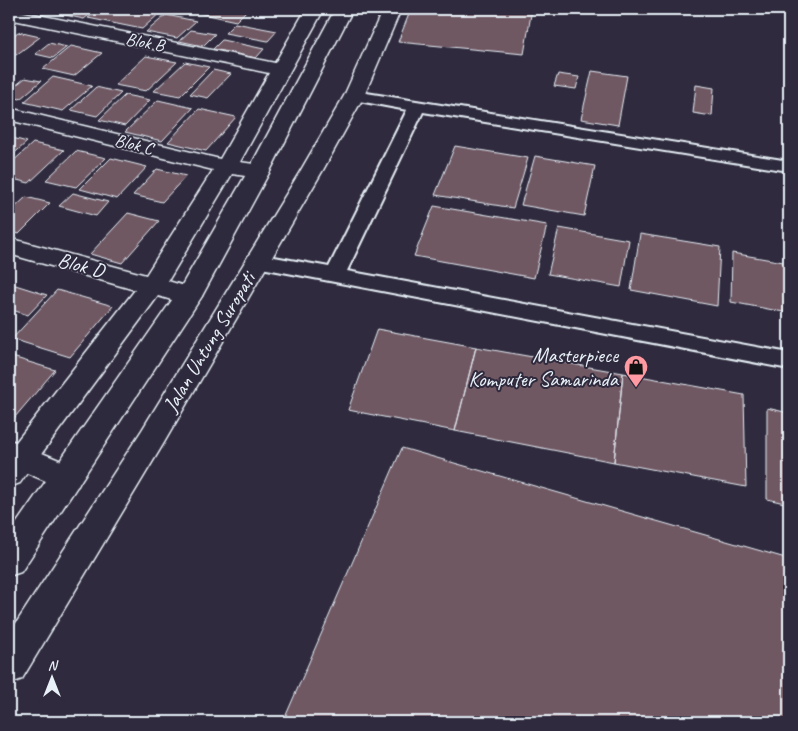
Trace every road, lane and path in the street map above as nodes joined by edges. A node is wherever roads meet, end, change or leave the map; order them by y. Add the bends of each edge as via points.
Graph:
1 (315, 9) edge
2 (344, 9) edge
3 (392, 9) edge
4 (9, 14) edge
5 (282, 70) junction
6 (354, 96) junction
7 (417, 107) junction
8 (9, 114) edge
9 (789, 166) edge
10 (226, 167) junction
11 (259, 171) junction
12 (9, 246) edge
13 (258, 260) junction
14 (335, 275) junction
15 (153, 285) junction
16 (189, 296) junction
17 (789, 360) edge
18 (13, 461) edge
19 (67, 477) junction
20 (9, 561) edge
21 (9, 666) edge

1 - 5 main road
2 - 11 main road, Jalan Untung Suropati
3 - 6 main road, Jalan Untung Suropati
4 - 5 main road, Blok B
5 - 10 main road
6 - 7 lane
6 - 13 main road, Jalan Untung Suropati
7 - 9 lane
7 - 14 lane
8 - 10 main road, Blok C
10 - 11 main road, Blok C
10 - 15 main road
11 - 16 main road, Jalan Untung Suropati
12 - 15 main road, Blok D
13 - 14 lane
13 - 21 main road, Jalan Untung Suropati via 152,438
14 - 17 lane
15 - 16 main road, Blok D
15 - 18 main road
16 - 19 main road, Jalan Untung Suropati
18 - 19 main road
19 - 20 main road, Jalan Untung Suropati

